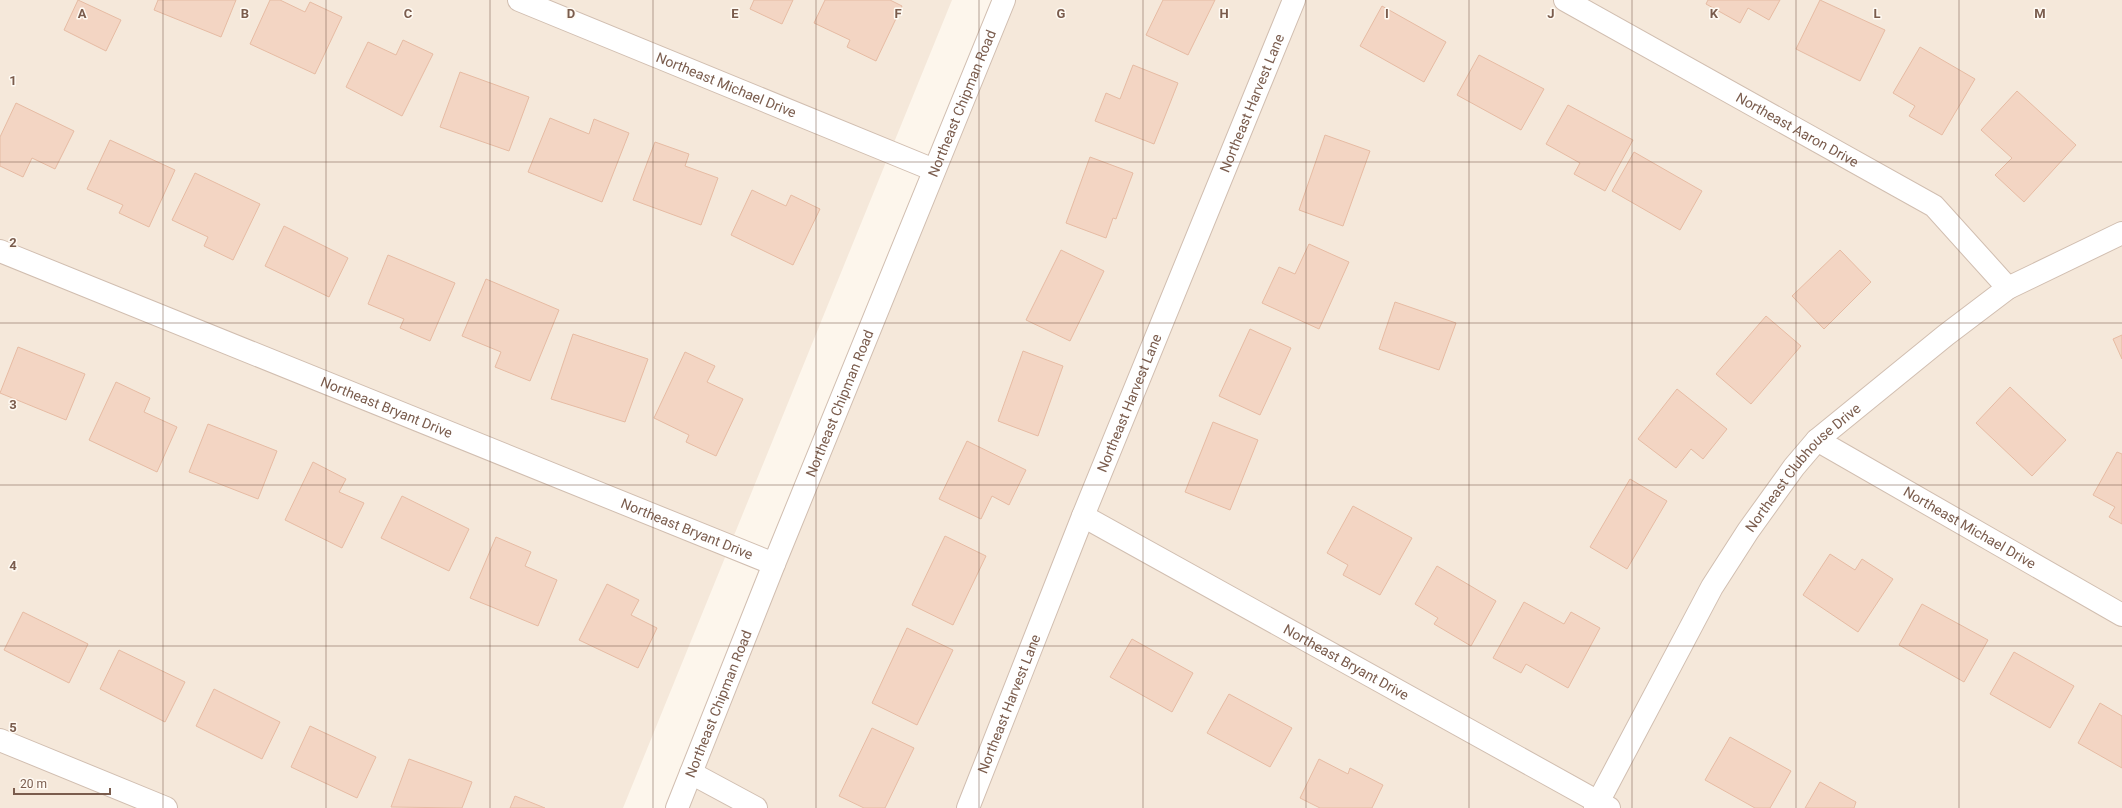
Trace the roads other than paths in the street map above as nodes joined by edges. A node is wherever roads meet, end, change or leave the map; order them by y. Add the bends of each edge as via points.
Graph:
1 (520, 0) edge
2 (1004, 0) edge
3 (1294, 0) edge
4 (1565, 0) edge
5 (934, 170) junction
6 (2122, 233) edge
7 (0, 251) edge
8 (2008, 288) junction
9 (1817, 440) junction
10 (1083, 516) junction
11 (774, 564) junction
12 (2122, 614) edge
13 (0, 740) edge
14 (691, 773) junction
15 (1601, 806) edge
16 (166, 808) edge
17 (677, 808) edge
18 (756, 808) edge
19 (968, 808) edge

1 - 5 street, Northeast Michael Drive
2 - 5 street, Northeast Chipman Road
3 - 10 street, Northeast Harvest Lane
4 - 8 street, Northeast Aaron Drive via 1934,206
5 - 11 street, Northeast Chipman Road
6 - 8 street, Northeast Clubhouse Drive
7 - 11 street, Northeast Bryant Drive
8 - 9 street, Northeast Clubhouse Drive
9 - 12 street, Northeast Michael Drive
9 - 15 street, Northeast Clubhouse Drive via 1794,467 1748,531 1712,587
10 - 15 street, Northeast Bryant Drive
10 - 19 street, Northeast Harvest Lane
11 - 14 street, Northeast Chipman Road
13 - 16 street
14 - 17 street, Northeast Chipman Road
14 - 18 street

